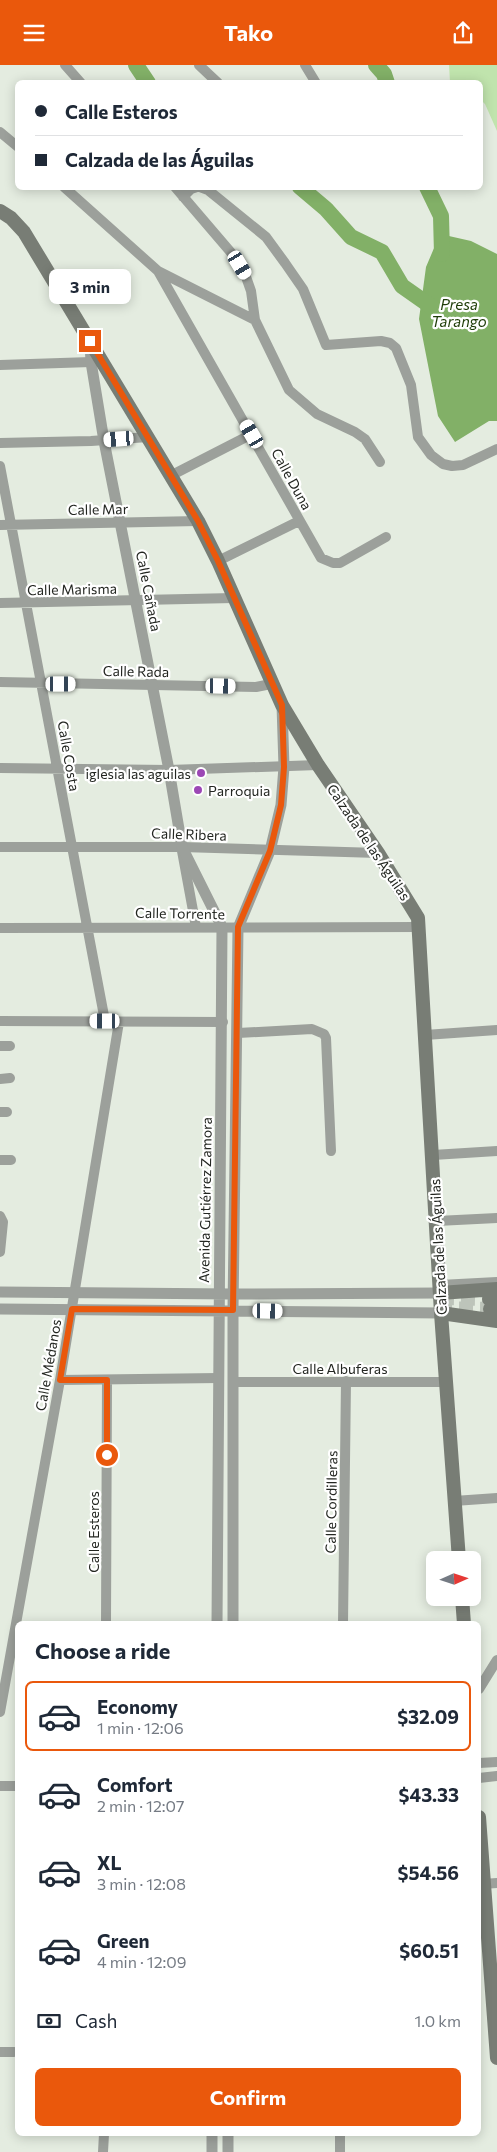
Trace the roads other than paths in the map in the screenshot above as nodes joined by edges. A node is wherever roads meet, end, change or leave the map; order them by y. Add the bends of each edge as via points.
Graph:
1 (65, 65) edge
2 (199, 65) edge
3 (305, 65) edge
4 (78, 80) edge
5 (215, 80) edge
6 (314, 80) edge
7 (0, 132) edge
8 (15, 144) edge
9 (67, 190) edge
10 (177, 190) edge
11 (190, 190) edge
12 (208, 190) edge
13 (183, 197) junction
14 (0, 211) edge
15 (158, 271) junction
16 (255, 320) junction
17 (90, 341) junction
18 (91, 362) junction
19 (0, 365) edge
20 (252, 434) junction
21 (148, 437) junction
22 (104, 441) junction
23 (0, 443) edge
24 (497, 449) edge
25 (380, 462) dead end
26 (0, 466) edge
27 (172, 475) junction
28 (198, 521) junction
29 (299, 521) junction
30 (120, 523) junction
31 (0, 525) edge
32 (12, 525) junction
33 (386, 537) dead end
34 (218, 561) junction
35 (234, 598) junction
36 (136, 602) junction
37 (0, 603) edge
38 (27, 604) junction
39 (0, 682) edge
40 (42, 683) junction
41 (271, 684) junction
42 (151, 685) junction
43 (282, 705) junction
44 (318, 765) junction
45 (284, 767) junction
46 (0, 768) edge
47 (57, 769) junction
48 (169, 771) junction
49 (71, 845) junction
50 (0, 847) edge
51 (182, 847) junction
52 (270, 851) junction
53 (378, 853) junction
54 (88, 926) junction
55 (0, 927) edge
56 (196, 927) junction
57 (222, 927) junction
58 (238, 927) junction
59 (419, 927) junction
60 (0, 1021) edge
61 (105, 1021) junction
62 (119, 1022) junction
63 (223, 1022) junction
64 (497, 1030) edge
65 (238, 1033) junction
66 (425, 1035) junction
67 (221, 1071) junction
68 (237, 1071) junction
69 (331, 1151) dead end
70 (497, 1151) edge
71 (433, 1155) junction
72 (0, 1216) edge
73 (497, 1218) edge
74 (437, 1221) junction
75 (0, 1252) edge
76 (497, 1282) edge
77 (440, 1289) junction
78 (0, 1292) edge
79 (74, 1293) junction
80 (219, 1294) junction
81 (233, 1294) junction
82 (495, 1304) edge
83 (0, 1309) edge
84 (72, 1309) junction
85 (219, 1309) junction
86 (233, 1310) junction
87 (441, 1313) junction
88 (218, 1378) junction
89 (60, 1380) junction
90 (107, 1380) junction
91 (346, 1381) junction
92 (234, 1382) junction
93 (446, 1382) junction
94 (497, 1498) edge
95 (454, 1501) junction
96 (458, 1551) edge
97 (463, 1606) edge
98 (16, 1621) edge
99 (106, 1621) edge
100 (217, 1621) edge
101 (233, 1621) edge
102 (343, 1621) edge
103 (464, 1621) edge
104 (15, 1629) edge
105 (497, 1660) edge
106 (481, 1686) edge
107 (0, 1712) edge
108 (497, 1762) edge
109 (481, 1763) edge
110 (497, 1776) edge
111 (481, 1778) edge
112 (0, 1786) edge
113 (15, 1786) edge
114 (481, 1829) edge
115 (490, 1883) edge
116 (494, 1998) edge
117 (0, 2052) edge
118 (14, 2052) dead end
119 (497, 2058) edge
120 (104, 2136) edge
121 (212, 2136) edge
122 (228, 2136) edge
123 (340, 2136) edge
124 (104, 2152) edge
125 (212, 2152) edge
126 (228, 2152) edge
127 (340, 2152) edge

1 - 4 street
2 - 5 street
3 - 6 street
7 - 8 street
9 - 15 street
10 - 13 street
11 - 13 street
12 - 24 street via 266,237 303,289 326,345 381,341 396,348 412,385 418,437 422,445 443,464 458,466
13 - 16 street via 234,255 253,298
14 - 17 main road, Calzada de las Águilas via 24,232
15 - 16 street
15 - 20 street, Calle Duna
16 - 25 street via 289,390 317,414 365,439
17 - 18 street, Calle Cañada
17 - 21 main road, Calzada de las Águilas
18 - 19 street
18 - 22 street, Calle Cañada
20 - 27 street
20 - 29 street, Calle Duna
21 - 22 street
21 - 27 main road, Calzada de las Águilas
22 - 23 street
22 - 30 street, Calle Cañada
26 - 32 street, Calle Costa
27 - 28 main road, Calzada de las Águilas
28 - 30 street, Calle Mar
28 - 34 main road, Calzada de las Águilas
29 - 33 street, Calle Duna via 321,558 333,563 347,560 357,551
29 - 34 street
30 - 32 street, Calle Mar
30 - 36 street, Calle Cañada
31 - 32 street, Calle Mar
32 - 38 street, Calle Costa
34 - 35 main road, Calzada de las Águilas
35 - 36 street, Calle Marisma
35 - 41 main road, Calzada de las Águilas
36 - 38 street, Calle Marisma
36 - 42 street, Calle Cañada
37 - 38 street, Calle Marisma
38 - 40 street, Calle Costa
39 - 40 street, Calle Rada
40 - 42 street, Calle Rada
40 - 47 street, Calle Costa
41 - 42 street, Calle Rada via 256,687
41 - 43 main road, Calzada de las Águilas
42 - 48 street, Calle Cañada
43 - 44 main road, Calzada de las Águilas
43 - 45 street
44 - 45 street
44 - 53 main road, Calzada de las Águilas
45 - 48 street
45 - 52 street via 281,805
46 - 47 street
47 - 48 street
47 - 49 street, Calle Costa
48 - 51 street, Calle Cañada
49 - 50 street, Calle Ribera
49 - 51 street, Calle Ribera
49 - 54 street, Calle Costa
51 - 52 street, Calle Ribera
51 - 56 street, Calle Cañada
51 - 57 street, Calle Cañada
52 - 53 street, Calle Ribera
52 - 58 street
53 - 59 main road, Calzada de las Águilas via 411,903
54 - 55 street, Calle Torrente
54 - 56 street, Calle Torrente
54 - 61 street, Calle Costa
56 - 57 street, Calle Torrente
57 - 58 street, Calle Torrente
57 - 63 street, Avenida Gutiérrez Zamora
58 - 59 street, Calle Torrente
58 - 65 street
59 - 66 main road, Calzada de las Águilas
60 - 61 street
61 - 62 street
62 - 63 street
62 - 79 street, Calle Médanos
63 - 67 street, Avenida Gutiérrez Zamora
64 - 66 street
65 - 68 street
65 - 69 street via 312,1029 324,1034
66 - 71 main road, Calzada de las Águilas
67 - 68 street
67 - 80 street, Avenida Gutiérrez Zamora
68 - 81 street
70 - 71 street
71 - 74 main road, Calzada de las Águilas
72 - 75 street via 3,1222
73 - 74 street
74 - 77 main road, Calzada de las Águilas
76 - 77 street
77 - 81 street
77 - 82 main road
77 - 87 main road, Calzada de las Águilas
78 - 79 street
79 - 80 street
79 - 84 street, Calle Médanos
80 - 81 street
80 - 85 street, Avenida Gutiérrez Zamora
81 - 86 street
82 - 87 main road
83 - 84 street
84 - 85 street
84 - 89 street, Calle Médanos
85 - 86 street
85 - 88 street, Avenida Gutiérrez Zamora
86 - 87 street
86 - 92 street
87 - 93 main road, Calzada de las Águilas
88 - 90 street
88 - 100 street, Avenida Gutiérrez Zamora
89 - 90 street
89 - 98 street, Calle Médanos
90 - 99 street, Calle Esteros
91 - 92 street, Calle Albuferas
91 - 93 street, Calle Albuferas
91 - 102 street, Calle Cordilleras
92 - 101 street
93 - 95 main road, Calzada de las Águilas
94 - 95 street
95 - 96 main road, Calzada de las Águilas
97 - 103 main road
104 - 107 street, Calle Médanos
105 - 106 street
108 - 109 street
110 - 111 street
112 - 113 street
114 - 115 main road
115 - 116 main road
116 - 119 main road
117 - 118 street
120 - 124 street
121 - 125 street
122 - 126 street
123 - 127 street

